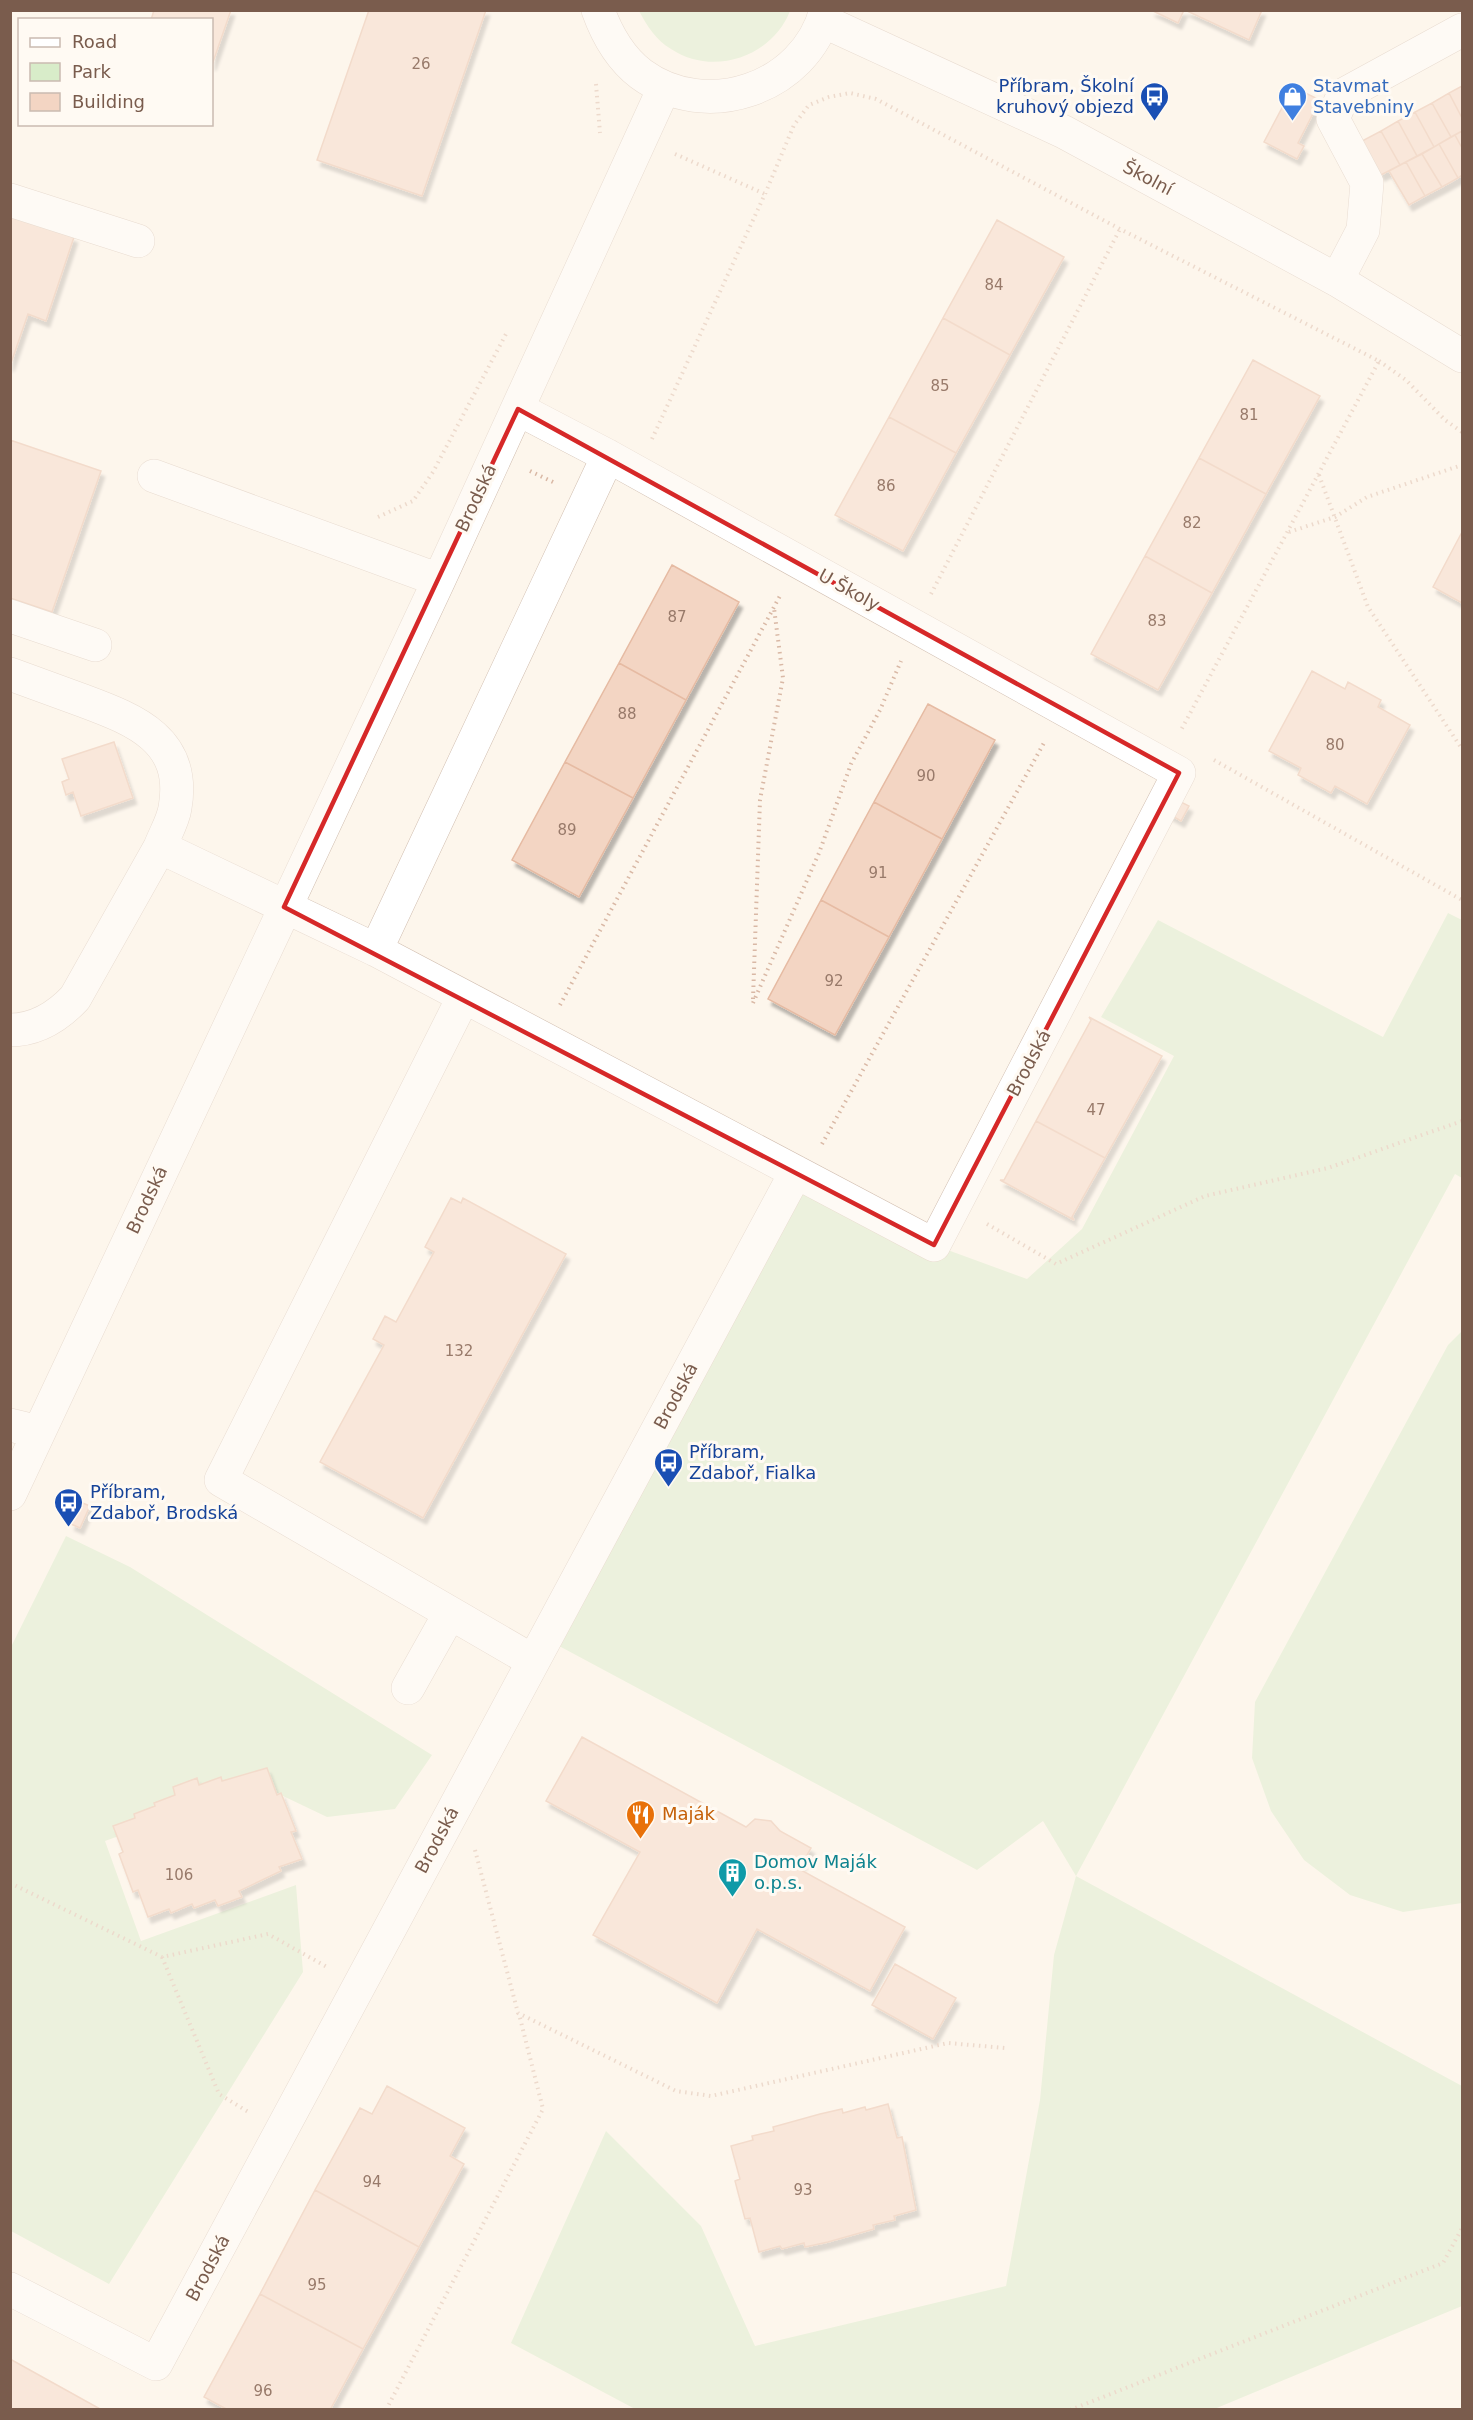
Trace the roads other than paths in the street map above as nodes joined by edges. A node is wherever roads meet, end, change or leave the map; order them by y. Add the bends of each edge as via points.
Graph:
1 (598, 10) edge
2 (824, 16) edge
3 (1462, 30) edge
4 (664, 88) junction
5 (10, 200) edge
6 (138, 241) dead end
7 (1337, 280) junction
8 (1461, 353) edge
9 (518, 409) junction
10 (608, 456) junction
11 (154, 476) dead end
12 (439, 580) junction
13 (10, 616) edge
14 (95, 645) dead end
15 (10, 674) edge
16 (1179, 773) joint
17 (160, 847) junction
18 (284, 907) junction
19 (376, 950) junction
20 (464, 998) junction
21 (10, 1030) edge
22 (800, 1174) junction
23 (25, 1429) edge
24 (10, 1494) edge
25 (450, 1613) junction
26 (533, 1661) junction
27 (408, 1688) dead end
28 (10, 2289) edge

1 - 4 street via 606,32 622,55 641,74
2 - 4 street via 810,45 793,66 771,82 746,93 718,97 691,96
2 - 7 street, Školní via 1064,132
3 - 7 street via 1343,95 1333,119 1367,183 1363,230
4 - 9 street, Brodská
5 - 6 street
7 - 8 street, Školní
9 - 10 street, U Školy
9 - 12 street, Brodská
10 - 16 street, U Školy
10 - 19 street
11 - 12 street
12 - 18 street, Brodská
13 - 14 street
15 - 17 street via 131,718 154,735 170,758 176,783 175,809
16 - 22 street, Brodská via 934,1245
17 - 18 street, Brodská
17 - 21 street via 75,998 42,1023
18 - 19 street, Brodská
18 - 23 street, Brodská
19 - 20 street, Brodská
20 - 22 street, Brodská
20 - 25 street via 221,1480
22 - 26 street, Brodská
23 - 24 street, Brodská
25 - 26 street
25 - 27 street
26 - 28 street, Brodská via 156,2364

